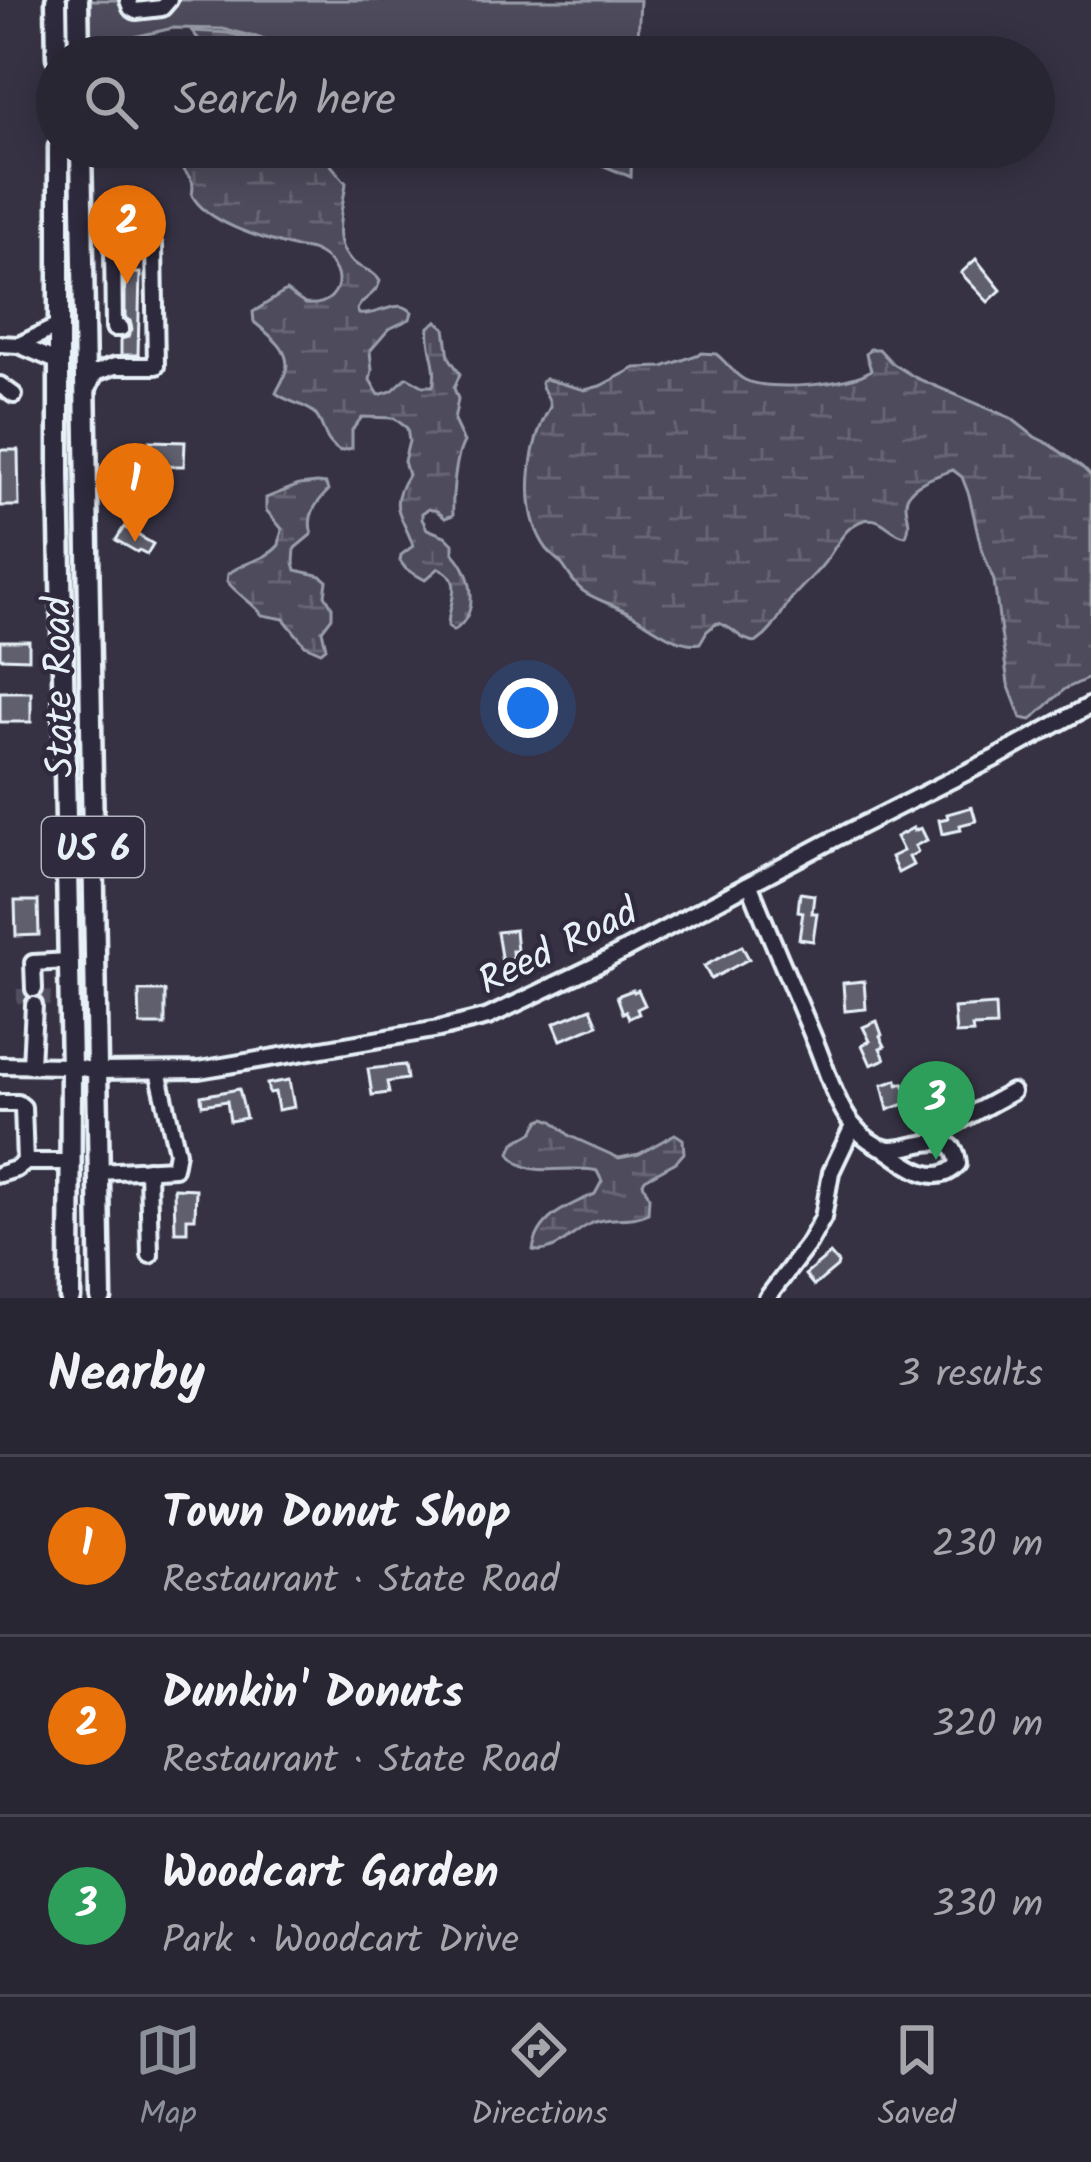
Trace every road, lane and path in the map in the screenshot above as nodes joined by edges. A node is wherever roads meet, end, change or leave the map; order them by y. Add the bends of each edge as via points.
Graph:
1 (56, 0) edge
2 (78, 0) edge
3 (128, 0) edge
4 (169, 0) edge
5 (57, 36) edge
6 (79, 36) edge
7 (59, 168) edge
8 (81, 168) edge
9 (60, 250) junction
10 (82, 252) junction
11 (82, 275) junction
12 (114, 284) junction
13 (60, 325) junction
14 (121, 328) dead end
15 (155, 328) junction
16 (138, 329) dead end
17 (0, 344) edge
18 (19, 345) junction
19 (59, 362) junction
20 (84, 396) junction
21 (1091, 705) edge
22 (750, 885) junction
23 (69, 961) junction
24 (0, 1065) edge
25 (31, 1065) junction
26 (71, 1066) junction
27 (97, 1071) junction
28 (158, 1071) junction
29 (1012, 1092) dead end
30 (0, 1102) edge
31 (854, 1126) junction
32 (942, 1141) junction
33 (885, 1149) junction
34 (26, 1162) junction
35 (71, 1162) junction
36 (148, 1169) junction
37 (99, 1172) junction
38 (0, 1174) edge
39 (150, 1255) dead end
40 (70, 1298) edge
41 (101, 1298) edge
42 (767, 1298) edge

1 - 5 main road
2 - 6 main road
3 - 4 street via 136,11
7 - 9 main road, State Road / US 6
8 - 10 main road, State Road / US 6
9 - 10 street
9 - 13 main road, State Road / US 6
10 - 11 main road, State Road / US 6
11 - 12 street
11 - 20 main road, State Road / US 6
12 - 14 street via 114,328
12 - 15 street via 113,245 154,246
13 - 18 street
13 - 19 main road, State Road / US 6
15 - 16 street
15 - 20 street via 156,366 95,373
17 - 18 street
18 - 19 street
19 - 23 main road, State Road / US 6
20 - 27 main road, State Road / US 6
21 - 22 street, Reed Road
22 - 28 street, Reed Road via 486,1018 261,1061
22 - 31 street
23 - 25 street via 33,963
23 - 26 main road, State Road / US 6
24 - 25 street, Reed Road
25 - 26 street, Reed Road
26 - 27 street, Reed Road
26 - 35 main road, State Road / US 6
27 - 28 street, Reed Road
27 - 37 main road, State Road / US 6
28 - 36 street via 177,1151 175,1168
29 - 32 street via 943,1130
30 - 34 street via 23,1107
31 - 33 street
31 - 42 street via 832,1172 823,1218
32 - 33 street
32 - 33 street via 957,1152 958,1164 937,1177
34 - 35 street
34 - 38 street
35 - 40 main road, State Road / US 6
36 - 37 street
36 - 39 street
37 - 41 main road, State Road / US 6

